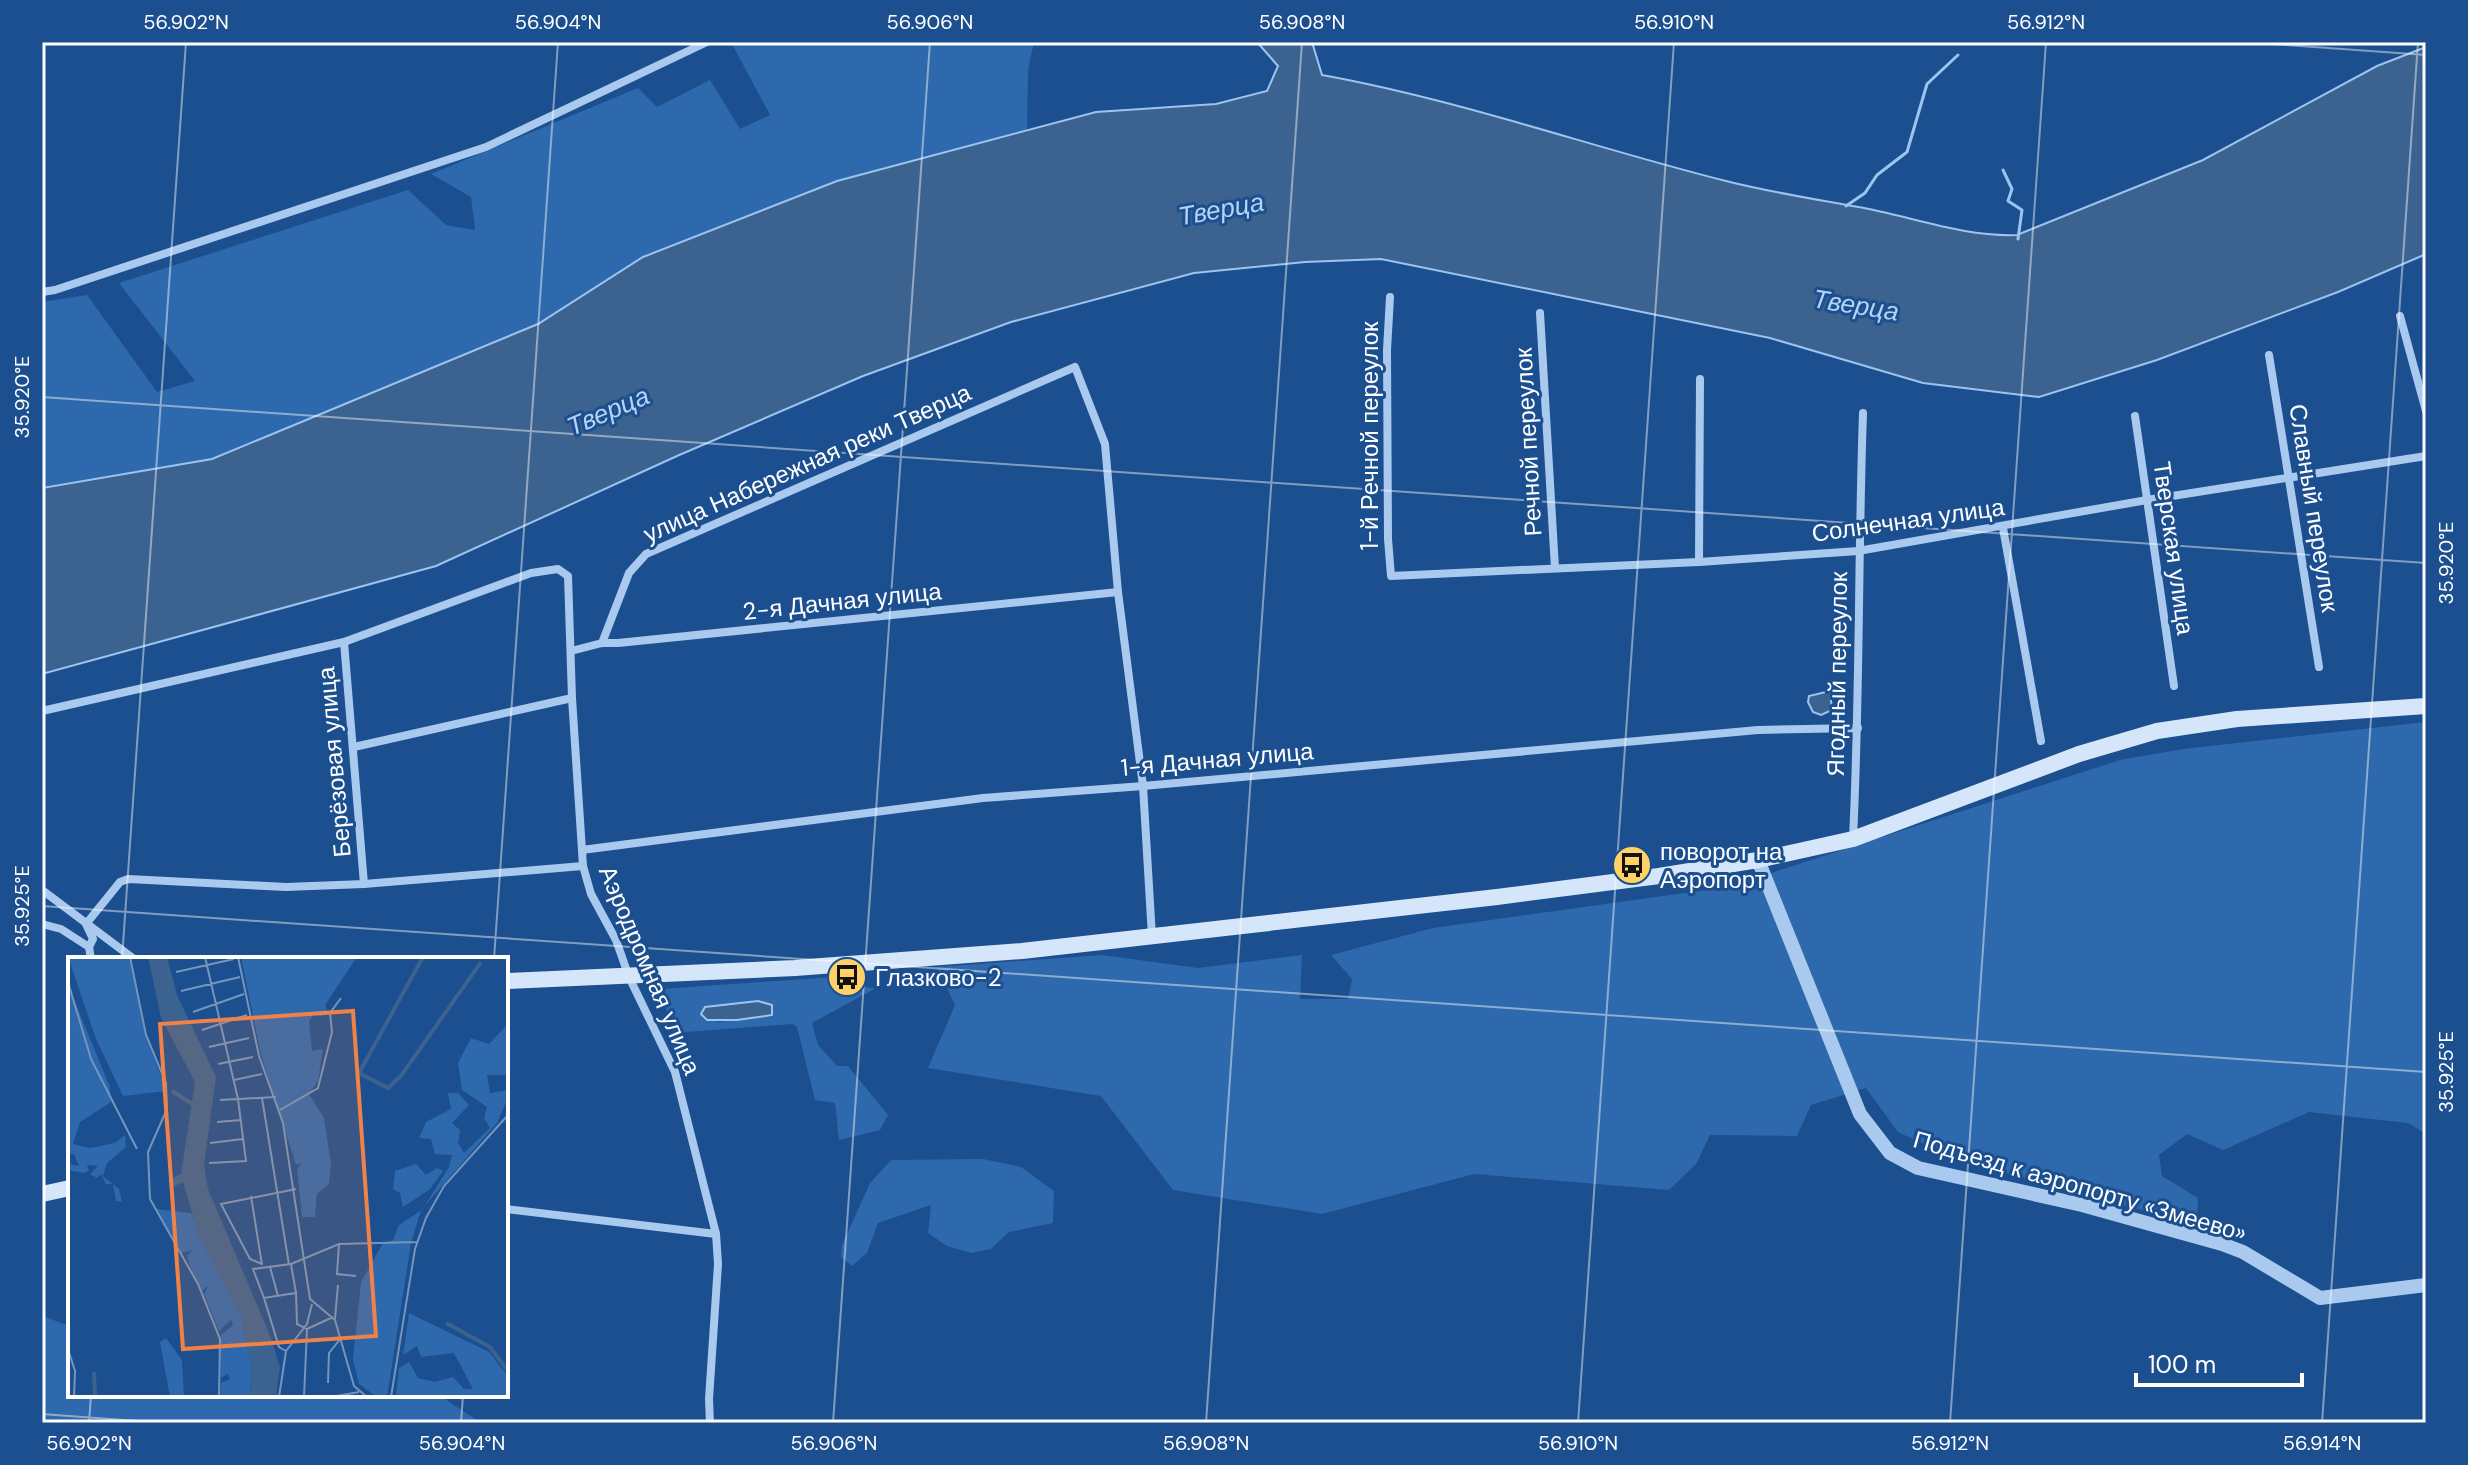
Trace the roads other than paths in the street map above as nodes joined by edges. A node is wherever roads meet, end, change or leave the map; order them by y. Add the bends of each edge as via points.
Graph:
1 (707, 42) edge
2 (42, 292) edge
3 (1390, 297) dead end
4 (1540, 313) dead end
5 (2400, 316) dead end
6 (2269, 355) dead end
7 (1700, 379) dead end
8 (2426, 411) edge
9 (1863, 413) dead end
10 (2135, 416) dead end
11 (2426, 456) edge
12 (2289, 478) junction
13 (2147, 500) junction
14 (2003, 528) junction
15 (1858, 551) junction
16 (1699, 562) junction
17 (1555, 568) junction
18 (568, 576) joint
19 (1391, 576) joint
20 (1118, 592) junction
21 (344, 642) junction
22 (602, 643) junction
23 (571, 651) junction
24 (2319, 667) dead end
25 (2174, 686) dead end
26 (572, 698) junction
27 (2426, 706) edge
28 (42, 711) edge
29 (1858, 728) junction
30 (2041, 741) dead end
31 (354, 747) junction
32 (1143, 786) junction
33 (1853, 839) junction
34 (582, 850) junction
35 (1758, 860) junction
36 (583, 866) junction
37 (364, 884) junction
38 (42, 890) edge
39 (42, 924) edge
40 (86, 924) junction
41 (1152, 937) junction
42 (89, 947) junction
43 (91, 957) edge
44 (131, 957) edge
45 (629, 977) junction
46 (508, 981) edge
47 (68, 1188) edge
48 (42, 1194) edge
49 (508, 1209) edge
50 (716, 1234) junction
51 (2426, 1285) edge
52 (710, 1423) edge

1 - 2 street via 486,147
3 - 19 street, 1-й Речной переулок
4 - 17 street, Речной переулок
5 - 8 street
6 - 12 street, Славный переулок
7 - 16 street
9 - 15 street, Ягодный переулок
10 - 13 street, Тверская улица
11 - 12 street, Солнечная улица
12 - 13 street, Солнечная улица
12 - 24 street, Славный переулок
13 - 14 street, Солнечная улица
13 - 25 street, Тверская улица
14 - 15 street, Солнечная улица
14 - 30 street
15 - 16 street, Солнечная улица
15 - 29 street, Ягодный переулок
16 - 17 street, Солнечная улица
17 - 19 street, Солнечная улица
18 - 21 street, Берёзовая улица via 558,569 531,573
18 - 23 street, Аэродромная улица
20 - 22 street, 2-я Дачная улица
20 - 22 street, улица Набережная реки Тверца via 1105,444 1075,367 646,554 629,573
20 - 32 street
21 - 28 street
21 - 31 street, Берёзовая улица
22 - 23 street, 2-я Дачная улица
23 - 26 street, Аэродромная улица
26 - 31 street
26 - 34 street, Аэродромная улица
27 - 33 main road via 2237,719 2149,733
29 - 32 street, 1-я Дачная улица via 1758,730
29 - 33 street, Ягодный переулок
31 - 37 street, Берёзовая улица
32 - 34 street, 1-я Дачная улица via 983,798
32 - 41 street
33 - 35 main road
34 - 36 street, Аэродромная улица
35 - 41 main road
35 - 51 street, Подъезд к аэропорту «Змеево» via 1851,1096 1876,1138 1899,1159 2222,1244 2320,1298
36 - 37 street
36 - 45 street, Аэродромная улица
37 - 40 street, Берёзовая улица via 286,887 128,879
38 - 40 street
39 - 42 street
40 - 42 street via 93,939
40 - 44 street
41 - 45 main road via 1022,951
42 - 43 street
45 - 46 main road
45 - 50 street, Аэродромная улица via 675,1072
47 - 48 main road
49 - 50 street
50 - 52 street, Аэродромная улица

